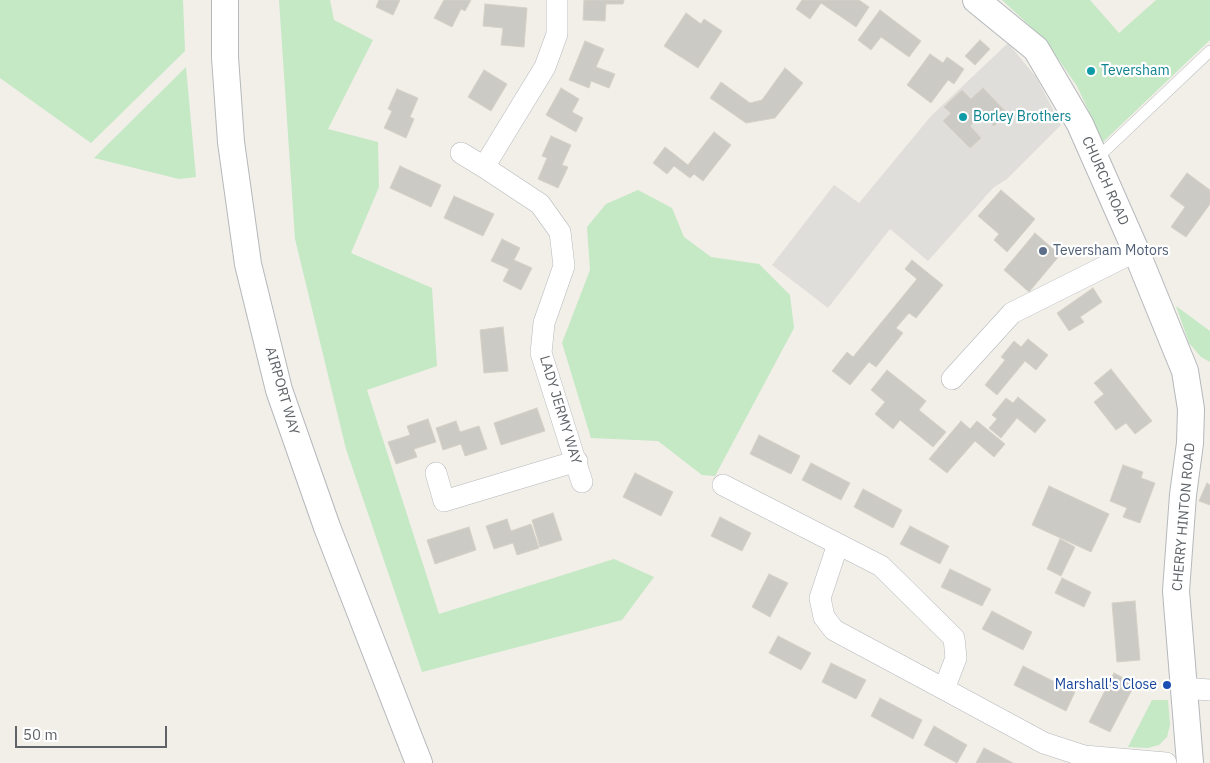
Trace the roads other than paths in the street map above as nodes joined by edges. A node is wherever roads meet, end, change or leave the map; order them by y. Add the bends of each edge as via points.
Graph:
1 (225, 0) edge
2 (557, 0) edge
3 (976, 0) edge
4 (1210, 51) edge
5 (461, 153) dead end
6 (1096, 160) junction
7 (484, 167) junction
8 (1136, 251) junction
9 (952, 379) dead end
10 (1199, 390) edge
11 (577, 461) junction
12 (436, 473) dead end
13 (582, 482) dead end
14 (723, 485) dead end
15 (838, 544) junction
16 (1184, 688) junction
17 (944, 689) junction
18 (1210, 690) edge
19 (419, 763) edge
20 (1166, 763) edge
21 (1190, 763) edge

1 - 19 street, AIRPORT WAY via 231,142 248,264 279,390 327,527
2 - 7 street via 557,34 545,67
3 - 6 street, CHURCH ROAD via 1036,49 1080,124
4 - 6 lane
5 - 7 street, LADY JERMY WAY
6 - 8 street, CHURCH ROAD
7 - 11 street, LADY JERMY WAY via 540,204 560,232 564,266 544,323 541,354
8 - 9 street via 1012,313
8 - 10 street, CHURCH ROAD via 1185,372
10 - 16 street, CHERRY HINTON ROAD via 1191,409 1176,590
11 - 12 street via 444,501
11 - 13 street, LADY JERMY WAY
14 - 15 street
15 - 17 street via 880,566 954,638 956,658
15 - 17 street via 820,598 824,617 834,630
16 - 18 street
16 - 21 street, CHERRY HINTON ROAD
17 - 20 street via 1044,743 1084,756

